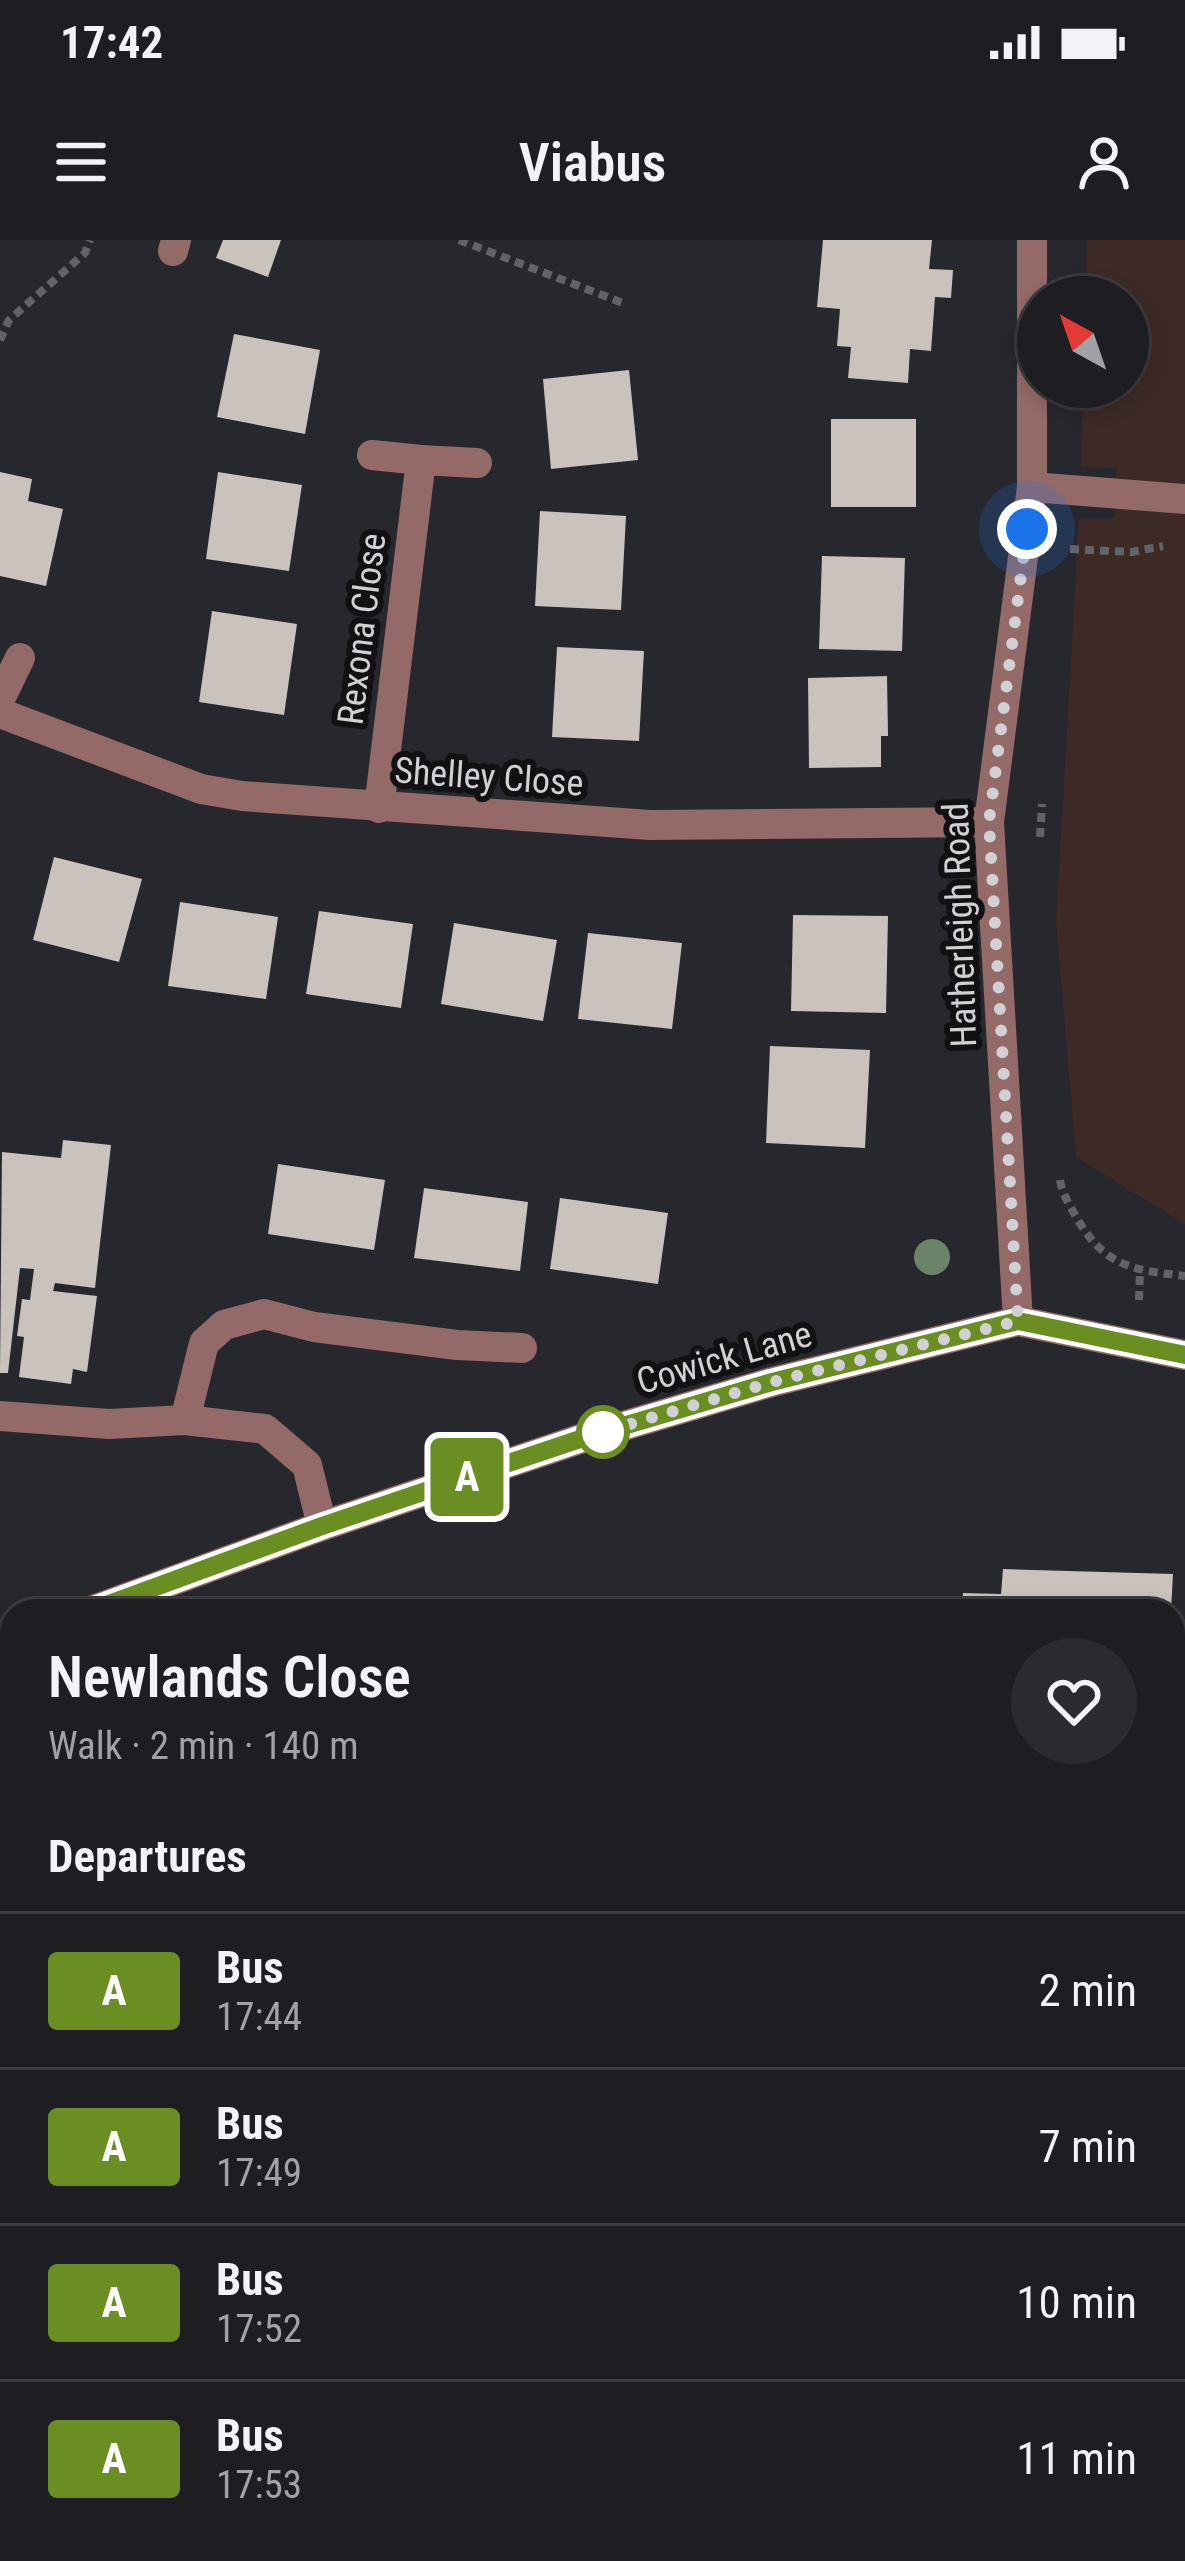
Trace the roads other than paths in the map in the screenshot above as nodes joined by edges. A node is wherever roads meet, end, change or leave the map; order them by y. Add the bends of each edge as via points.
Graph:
1 (1032, 240) edge
2 (372, 455) dead end
3 (421, 460) junction
4 (477, 463) dead end
5 (1032, 488) junction
6 (1185, 499) edge
7 (20, 658) dead end
8 (0, 699) edge
9 (0, 713) edge
10 (379, 808) junction
11 (989, 822) junction
12 (1018, 1321) junction
13 (522, 1348) dead end
14 (1185, 1355) edge
15 (0, 1416) edge
16 (185, 1420) junction
17 (322, 1526) junction
18 (123, 1599) edge

1 - 5 street, Hatherleigh Road
2 - 3 street
3 - 4 street
3 - 10 street, Rexona Close
5 - 6 street
5 - 11 street, Hatherleigh Road
7 - 8 street
9 - 10 street, Shelley Close via 202,789
10 - 11 street, Shelley Close via 650,825
11 - 12 street, Hatherleigh Road
12 - 14 street, Cowick Lane
12 - 17 street, Cowick Lane via 772,1382
13 - 16 street via 314,1327 265,1314 224,1325 204,1343
15 - 16 street
16 - 17 street via 266,1429 307,1465
17 - 18 street, Cowick Lane

